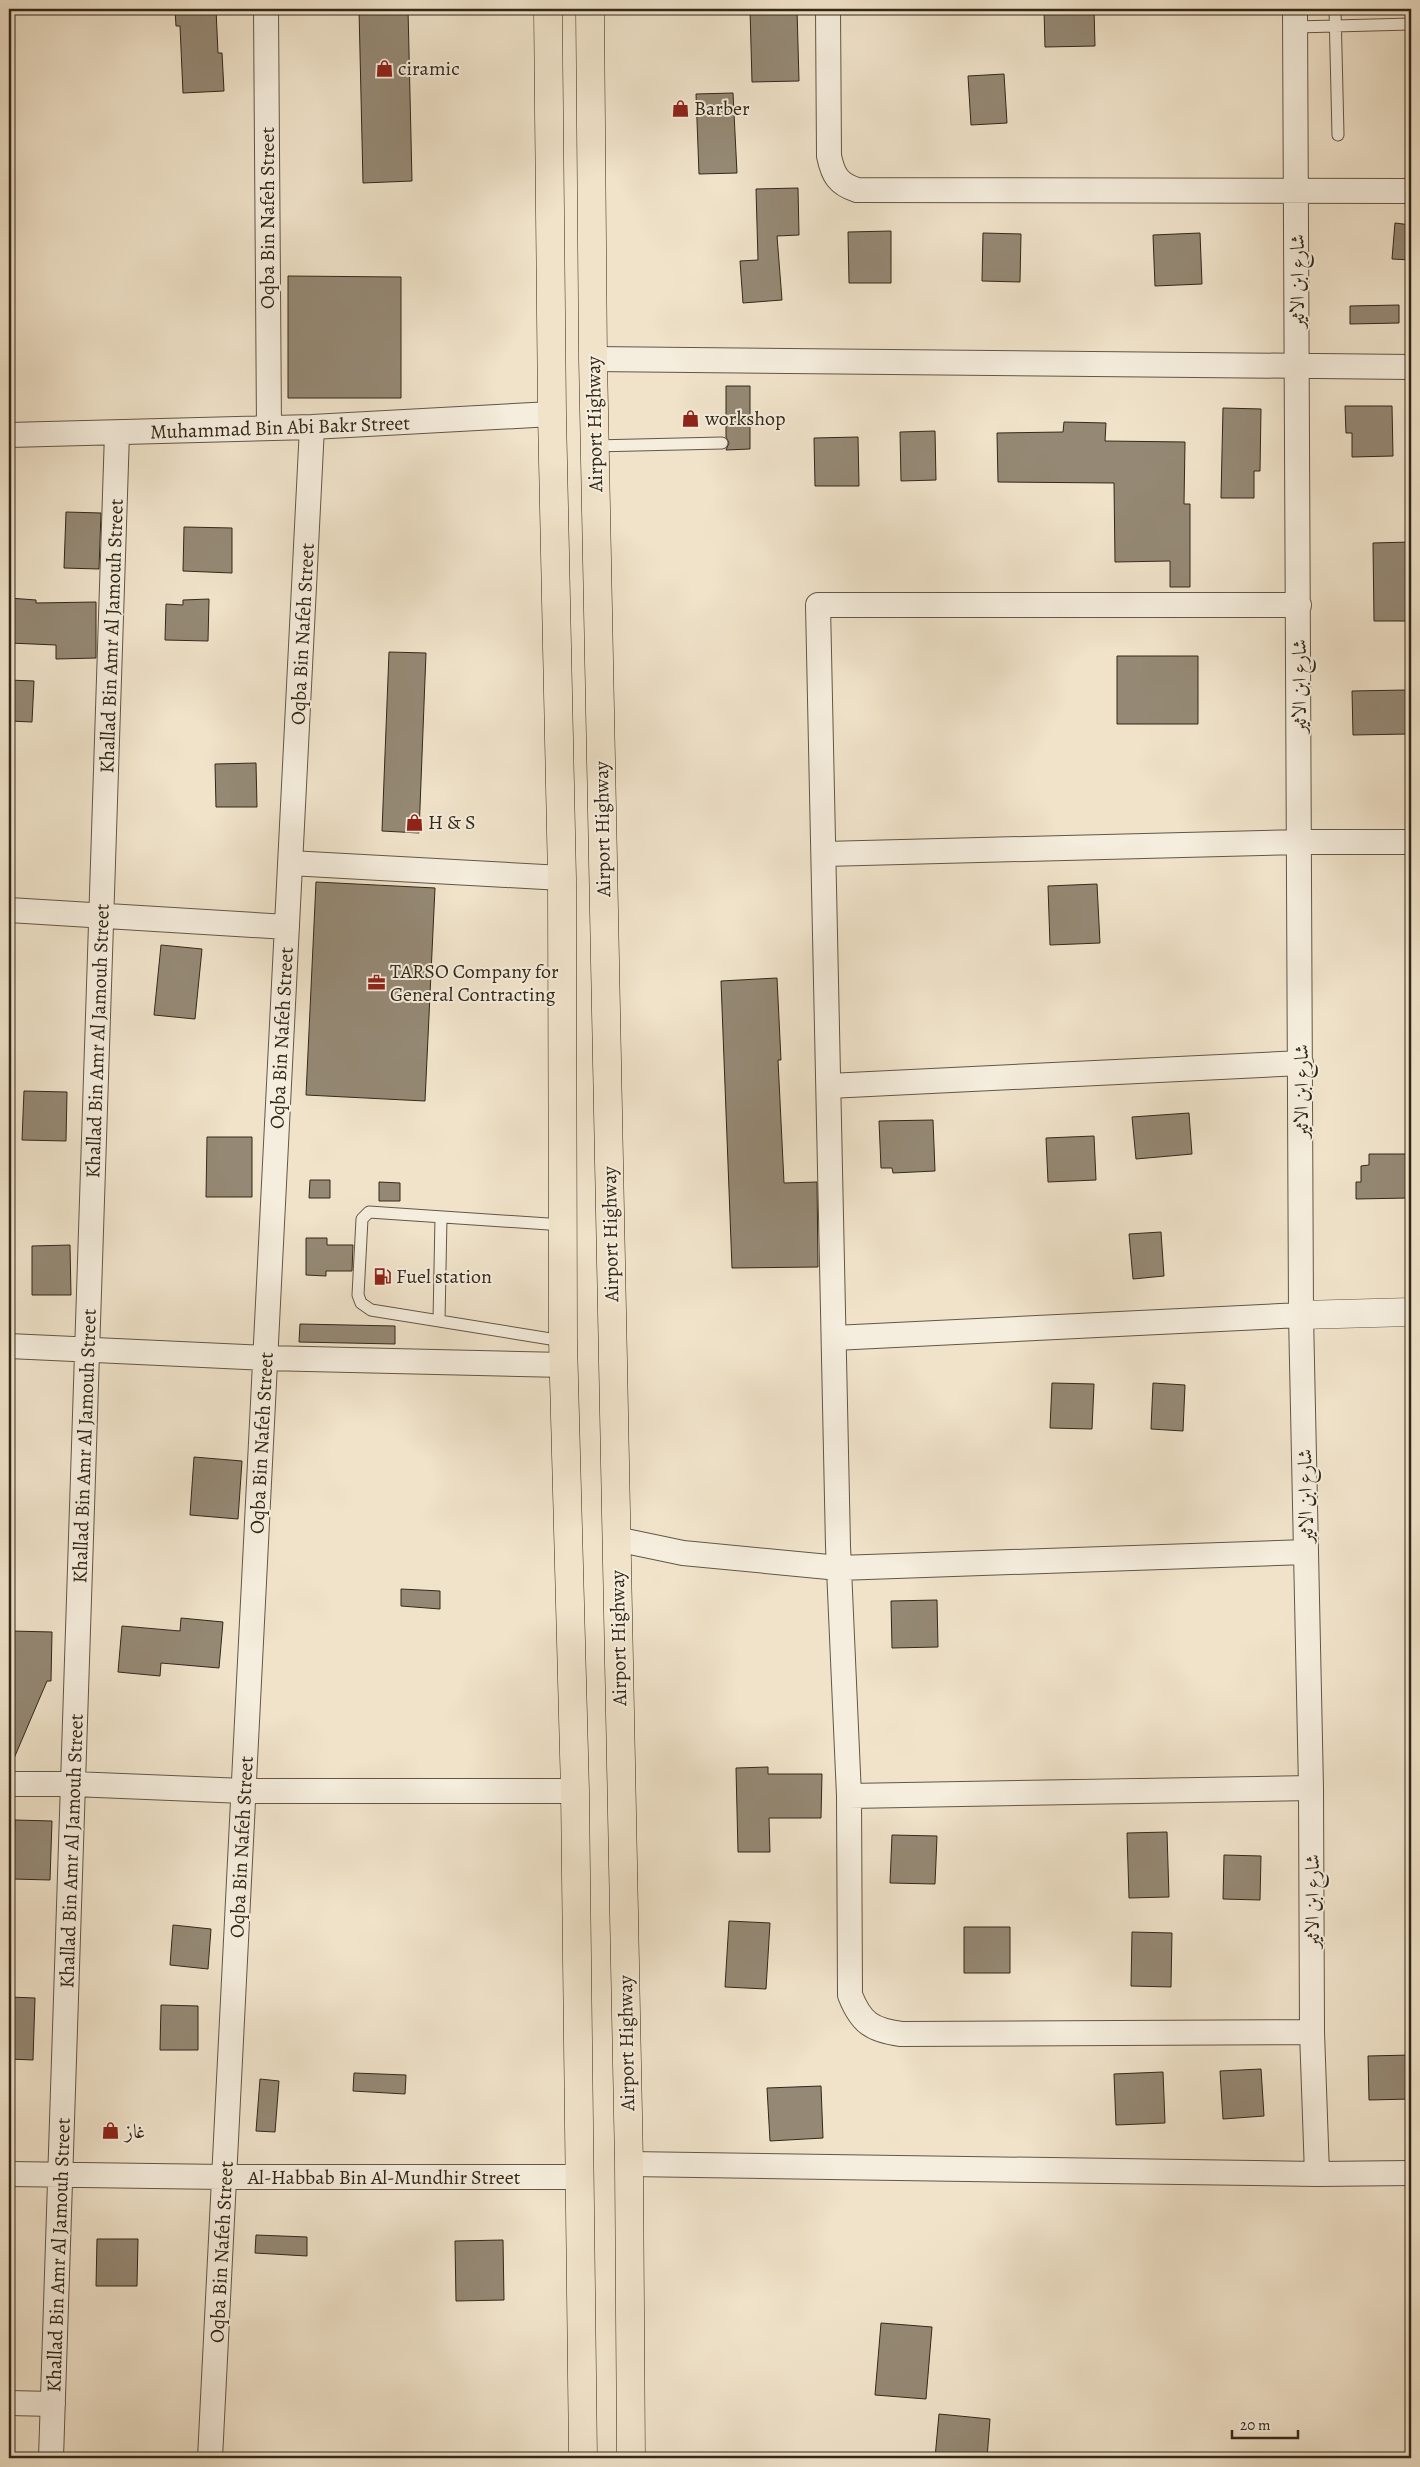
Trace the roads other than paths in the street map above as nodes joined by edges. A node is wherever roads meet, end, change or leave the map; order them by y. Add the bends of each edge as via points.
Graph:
1 (266, 9) edge
2 (548, 9) edge
3 (590, 9) edge
4 (828, 9) edge
5 (1335, 9) edge
6 (1295, 18) edge
7 (1411, 24) edge
8 (1336, 26) junction
9 (1338, 136) dead end
10 (1411, 191) edge
11 (1296, 192) junction
12 (593, 359) junction
13 (1298, 367) junction
14 (1411, 367) edge
15 (552, 414) junction
16 (269, 427) junction
17 (312, 427) junction
18 (117, 433) junction
19 (9, 435) edge
20 (722, 443) dead end
21 (594, 446) junction
22 (1299, 605) junction
23 (1300, 842) junction
24 (1411, 842) edge
25 (824, 854) junction
26 (290, 863) junction
27 (562, 878) junction
28 (9, 910) edge
29 (101, 916) junction
30 (287, 927) junction
31 (1300, 1063) junction
32 (829, 1086) junction
33 (441, 1217) junction
34 (564, 1225) junction
35 (1411, 1312) edge
36 (1301, 1315) junction
37 (439, 1321) junction
38 (834, 1338) junction
39 (9, 1346) edge
40 (87, 1350) junction
41 (564, 1353) junction
42 (266, 1358) junction
43 (616, 1539) junction
44 (1306, 1552) junction
45 (839, 1568) junction
46 (9, 1784) edge
47 (73, 1784) junction
48 (1311, 1788) junction
49 (575, 1790) junction
50 (244, 1791) junction
51 (848, 1796) junction
52 (1312, 2032) junction
53 (628, 2164) junction
54 (1411, 2173) edge
55 (9, 2174) edge
56 (61, 2174) junction
57 (1317, 2174) junction
58 (224, 2177) junction
59 (579, 2177) junction
60 (9, 2403) edge
61 (53, 2404) junction
62 (51, 2458) edge
63 (210, 2458) edge
64 (583, 2458) edge
65 (631, 2458) edge

1 - 16 street, Oqba Bin Nafeh Street
2 - 15 highway, Airport Highway
3 - 12 highway, Airport Highway
4 - 11 street via 829,156 831,168 844,186 857,190
5 - 8 lane
6 - 8 lane
6 - 11 street, شارع ابن الاثير
7 - 8 lane
8 - 9 lane
10 - 11 street
11 - 13 street, شارع ابن الاثير
12 - 13 street
12 - 21 highway, Airport Highway
13 - 14 street
13 - 22 street, شارع ابن الاثير
15 - 17 street, Muhammad Bin Abi Bakr Street
15 - 27 highway, Airport Highway
16 - 17 street, Muhammad Bin Abi Bakr Street
16 - 18 street, Muhammad Bin Abi Bakr Street
17 - 26 street, Oqba Bin Nafeh Street
18 - 19 street, Muhammad Bin Abi Bakr Street
18 - 29 street, Khallad Bin Amr Al Jamouh Street
20 - 21 lane
21 - 43 highway, Airport Highway
22 - 23 street, شارع ابن الاثير
22 - 25 street via 818,605
23 - 24 street
23 - 25 street
23 - 31 street, شارع ابن الاثير
25 - 32 street
26 - 27 street
26 - 30 street, Oqba Bin Nafeh Street
27 - 34 highway, Airport Highway
28 - 29 street
29 - 30 street
29 - 40 street, Khallad Bin Amr Al Jamouh Street
30 - 42 street, Oqba Bin Nafeh Street
31 - 32 street
31 - 36 street, شارع ابن الاثير
32 - 38 street
33 - 34 lane
33 - 37 lane
33 - 37 lane via 373,1212 364,1216 358,1296 367,1309
34 - 41 highway, Airport Highway
35 - 36 street
36 - 38 street
36 - 44 street, شارع ابن الاثير
37 - 41 lane
38 - 45 street
39 - 40 street
40 - 42 street
40 - 47 street, Khallad Bin Amr Al Jamouh Street
41 - 42 street
41 - 49 highway, Airport Highway
42 - 50 street, Oqba Bin Nafeh Street
43 - 45 street via 683,1554
43 - 53 highway, Airport Highway
44 - 45 street
44 - 48 street, شارع ابن الاثير
45 - 51 street
46 - 47 street
47 - 50 street
47 - 56 street, Khallad Bin Amr Al Jamouh Street
48 - 51 street
48 - 52 street, شارع ابن الاثير
49 - 50 street
49 - 59 highway, Airport Highway
50 - 58 street, Oqba Bin Nafeh Street
51 - 52 street via 850,1995 856,2010 880,2031 901,2034
52 - 57 street, شارع ابن الاثير
53 - 57 street
53 - 65 highway, Airport Highway
54 - 57 street
55 - 56 street, Al-Habbab Bin Al-Mundhir Street
56 - 58 street, Al-Habbab Bin Al-Mundhir Street
56 - 61 street, Khallad Bin Amr Al Jamouh Street
58 - 59 street, Al-Habbab Bin Al-Mundhir Street
58 - 63 street, Oqba Bin Nafeh Street
59 - 64 highway, Airport Highway
60 - 61 street
61 - 62 street, Khallad Bin Amr Al Jamouh Street

